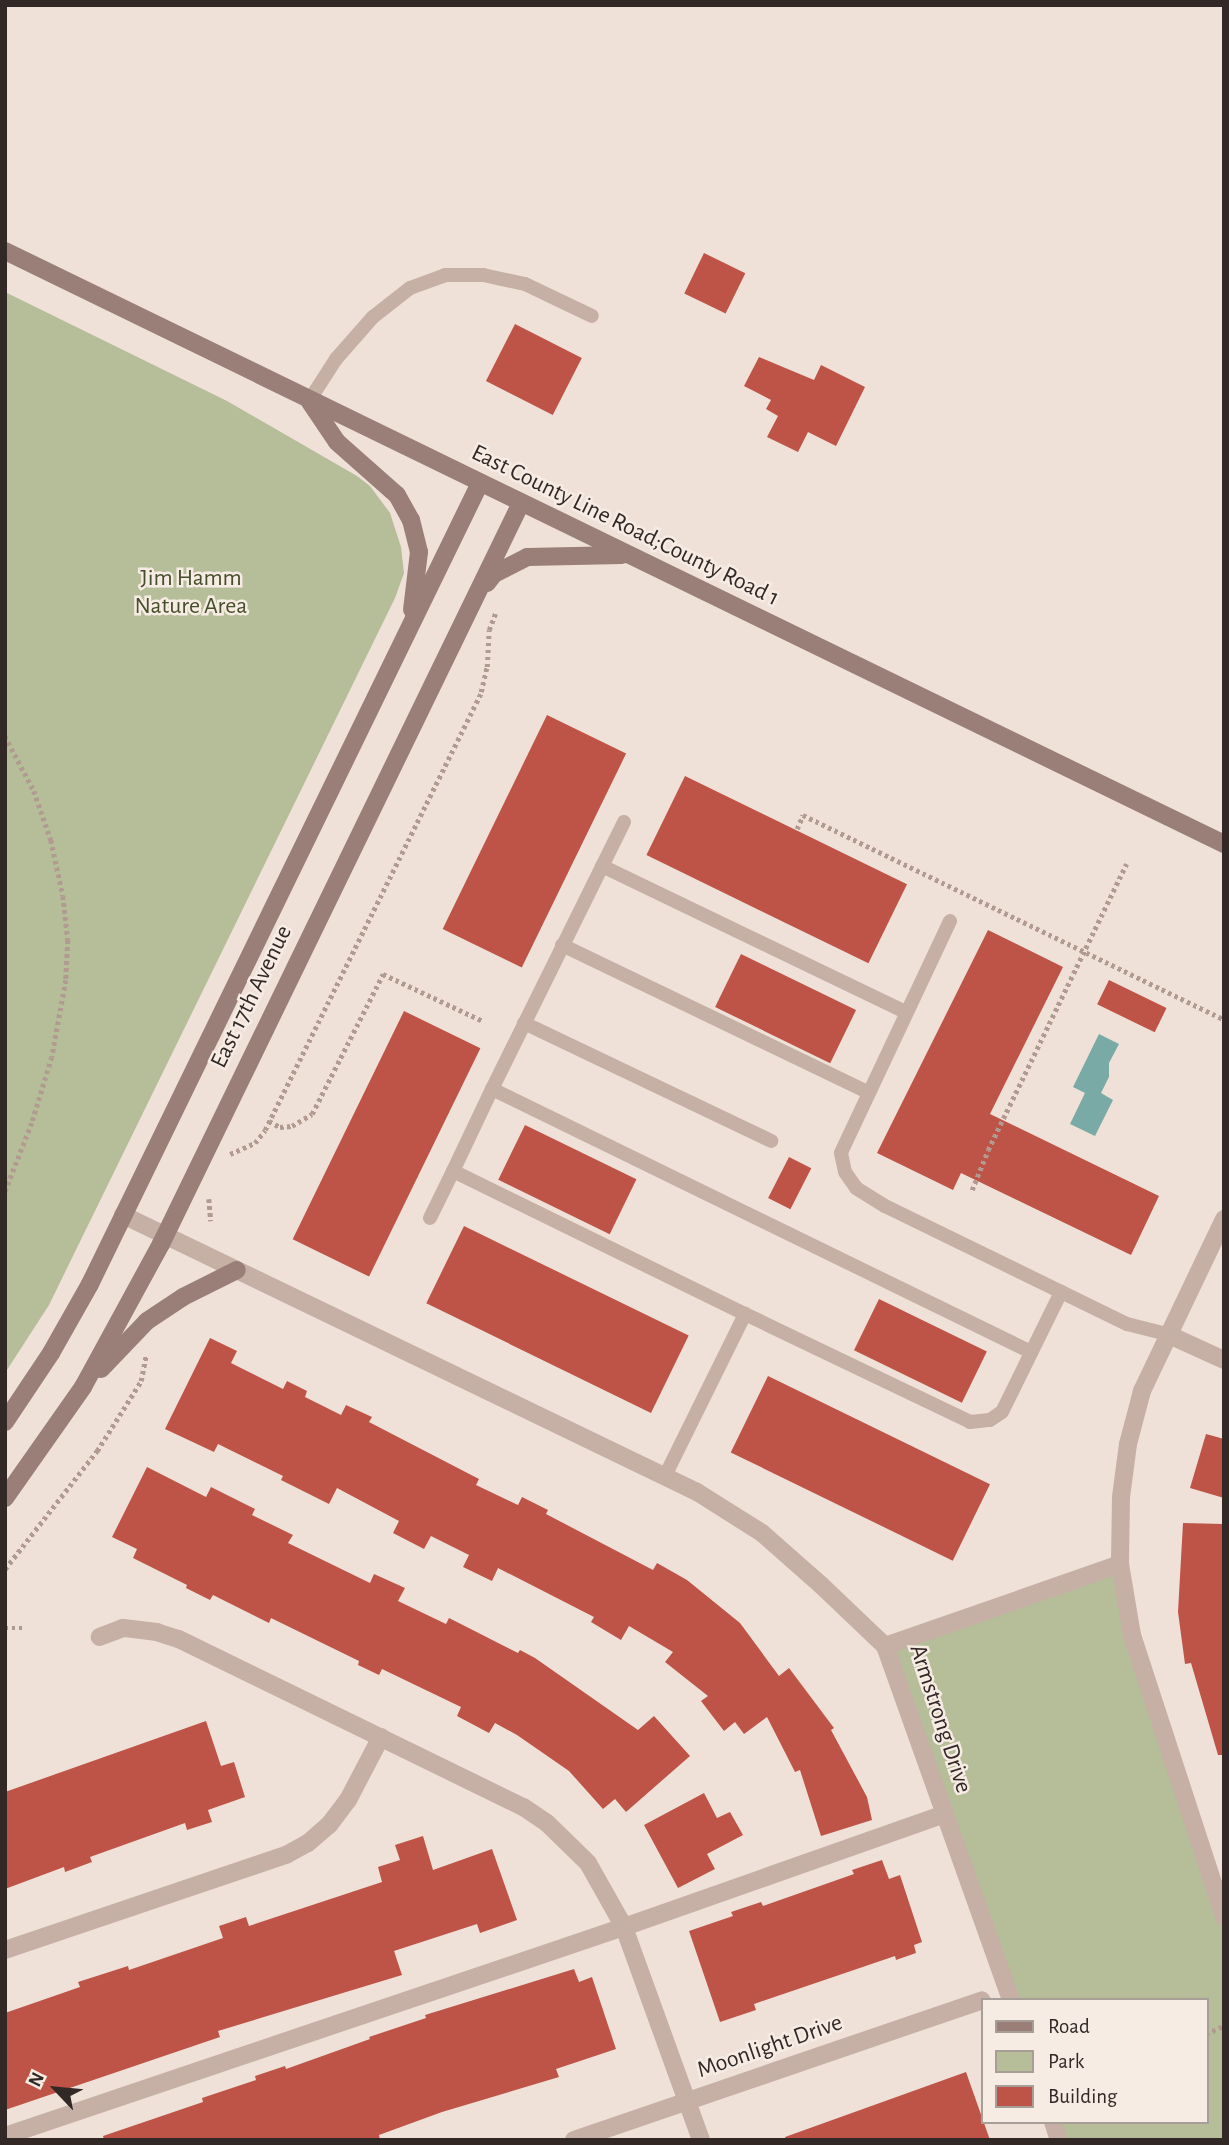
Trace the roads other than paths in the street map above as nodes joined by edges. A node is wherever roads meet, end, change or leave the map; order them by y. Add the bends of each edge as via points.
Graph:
1 (5, 251) edge
2 (592, 316) dead end
3 (309, 401) junction
4 (480, 483) junction
5 (521, 503) junction
6 (628, 555) junction
7 (478, 593) junction
8 (405, 637) junction
9 (625, 822) dead end
10 (1224, 844) edge
11 (602, 866) junction
12 (950, 921) dead end
13 (562, 946) junction
14 (906, 1012) junction
15 (524, 1024) junction
16 (492, 1089) junction
17 (868, 1093) junction
18 (771, 1141) dead end
19 (453, 1171) junction
20 (123, 1215) junction
21 (430, 1218) dead end
22 (1224, 1219) edge
23 (165, 1235) junction
24 (237, 1270) junction
25 (1061, 1292) junction
26 (745, 1314) junction
27 (1167, 1334) junction
28 (1031, 1352) junction
29 (1224, 1360) edge
30 (83, 1387) junction
31 (5, 1422) edge
32 (665, 1476) junction
33 (5, 1498) edge
34 (1120, 1564) junction
35 (100, 1637) dead end
36 (885, 1646) junction
37 (381, 1737) junction
38 (945, 1815) junction
39 (1224, 1917) edge
40 (624, 1927) junction
41 (5, 1950) edge
42 (1009, 1996) edge
43 (981, 2001) edge
44 (687, 2101) junction
45 (5, 2136) edge
46 (574, 2140) edge
47 (701, 2140) edge

1 - 3 main road, East County Line Road;County Road 1
2 - 3 lane via 525,284 482,275 444,275 410,288 373,317 336,359
3 - 4 main road, East County Line Road;County Road 1
3 - 8 main road via 337,442 397,495 411,520 419,552 415,599
4 - 5 main road, East County Line Road;County Road 1
4 - 8 main road, East 17th Avenue
5 - 6 main road, East County Line Road;County Road 1
5 - 7 main road, East 17th Avenue
6 - 7 main road via 527,557 494,574
6 - 10 main road, East County Line Road;County Road 1
7 - 23 main road, East 17th Avenue
8 - 20 main road, East 17th Avenue
9 - 11 lane
11 - 13 lane
11 - 14 lane
12 - 14 lane
13 - 15 lane
13 - 17 lane
14 - 17 lane
15 - 16 lane
15 - 18 lane
16 - 19 lane
16 - 28 lane
17 - 25 lane via 841,1153 845,1172 856,1188
19 - 21 lane
19 - 26 lane
20 - 23 street
20 - 31 main road, East 17th Avenue via 51,1353
22 - 27 street
23 - 24 street
23 - 30 main road, East 17th Avenue
24 - 30 main road via 147,1321
24 - 32 street
25 - 27 lane via 1127,1324
25 - 28 lane
26 - 28 lane via 970,1422 990,1420 1002,1412
26 - 32 lane
27 - 29 street
27 - 34 street via 1142,1391 1128,1444
30 - 33 main road, East 17th Avenue
32 - 36 street via 762,1533
34 - 36 street, Armstrong Drive
34 - 39 street via 1132,1634
35 - 37 street via 123,1628 178,1639
36 - 38 street, Armstrong Drive
37 - 40 street via 498,1793 547,1823 588,1863
37 - 41 street via 348,1800 308,1843 286,1855
38 - 40 street
38 - 42 street, Armstrong Drive
40 - 44 street
40 - 45 street
43 - 44 street, Moonlight Drive
44 - 46 street, Moonlight Drive
44 - 47 street

